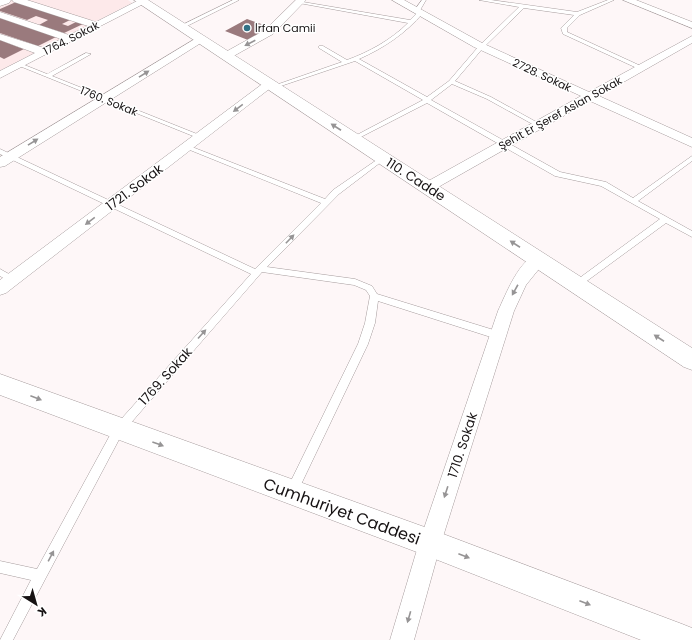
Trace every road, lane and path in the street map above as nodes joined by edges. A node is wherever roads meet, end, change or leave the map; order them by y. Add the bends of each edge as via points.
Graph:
1 (5, 0) edge
2 (17, 0) edge
3 (237, 0) edge
4 (397, 0) edge
5 (424, 0) edge
6 (481, 0) edge
7 (612, 0) edge
8 (628, 0) edge
9 (141, 1) edge
10 (300, 1) edge
11 (0, 2) edge
12 (503, 2) edge
13 (523, 6) junction
14 (418, 12) junction
15 (0, 14) edge
16 (578, 14) junction
17 (412, 22) junction
18 (96, 25) junction
19 (692, 25) edge
20 (181, 27) junction
21 (0, 37) edge
22 (70, 38) junction
23 (200, 39) junction
24 (692, 39) edge
25 (321, 47) dead end
26 (481, 47) junction
27 (44, 52) junction
28 (88, 54) dead end
29 (226, 56) junction
30 (355, 59) junction
31 (0, 61) edge
32 (346, 62) junction
33 (18, 66) junction
34 (641, 68) junction
35 (0, 75) edge
36 (47, 76) junction
37 (450, 82) junction
38 (271, 85) junction
39 (589, 97) junction
40 (102, 99) junction
41 (426, 100) junction
42 (538, 125) junction
43 (200, 136) junction
44 (353, 139) junction
45 (692, 143) edge
46 (504, 144) junction
47 (187, 147) junction
48 (5, 153) edge
49 (383, 158) junction
50 (692, 158) edge
51 (0, 163) edge
52 (428, 187) junction
53 (633, 201) junction
54 (326, 202) junction
55 (112, 204) junction
56 (666, 219) junction
57 (692, 234) edge
58 (538, 259) junction
59 (258, 271) junction
60 (0, 272) edge
61 (13, 280) junction
62 (577, 284) junction
63 (0, 289) edge
64 (374, 296) junction
65 (497, 335) junction
66 (692, 360) edge
67 (0, 384) edge
68 (119, 429) junction
69 (292, 492) junction
70 (430, 543) junction
71 (0, 567) edge
72 (40, 576) junction
73 (6, 640) edge
74 (402, 640) edge
75 (682, 640) edge

1 - 11 street
2 - 18 street
3 - 20 lane
4 - 14 street, 2728. Sokak
5 - 14 lane
6 - 12 lane
7 - 16 lane
8 - 19 street
9 - 18 street, 1764. Sokak
9 - 20 street, 110. Cadde
10 - 17 lane
10 -> 29 street via 269,32
12 - 13 lane
13 - 16 lane
13 - 26 lane
14 - 17 lane
14 - 26 street, 2728. Sokak
15 - 22 street
16 - 34 lane via 564,28 564,33
17 - 30 lane via 385,45
18 - 22 street, 1764. Sokak
20 - 23 street, 110. Cadde
21 - 27 street
22 - 27 street, 1764. Sokak
23 - 29 street, 110. Cadde
40 -> 23 street
24 - 34 street, Şehit Er Şeref Aslan Sokak
25 - 32 lane
26 - 37 lane
26 - 39 street, 2728. Sokak
27 - 33 street, 1764. Sokak
28 - 36 lane
29 - 38 street, 110. Cadde
30 - 32 lane
30 - 41 lane
31 - 33 street, 1760. Sokak
32 - 38 lane
33 - 35 street, 1764. Sokak
33 - 36 lane, 1760. Sokak
34 - 39 street, Şehit Er Şeref Aslan Sokak
36 - 40 lane, 1760. Sokak
37 - 41 lane
37 - 42 lane via 489,98
38 -> 43 street, 1721. Sokak
44 -> 38 street, 110. Cadde
39 - 42 street, Şehit Er Şeref Aslan Sokak
39 - 45 street, 2728. Sokak
40 - 43 lane, 1760. Sokak
48 -> 40 street
41 - 44 lane
41 - 46 lane
42 - 46 street, Şehit Er Şeref Aslan Sokak
43 - 47 street, 1721. Sokak
44 - 49 street, 110. Cadde
46 - 52 street, Şehit Er Şeref Aslan Sokak
46 - 53 lane via 562,176 603,184
47 - 54 lane
47 - 55 street, 1721. Sokak
48 - 51 street
48 - 55 lane
49 - 52 street, 110. Cadde
49 - 54 lane, 1769. Sokak via 346,184
50 - 53 lane
58 -> 52 street, 110. Cadde
53 - 56 lane
59 -> 54 lane, 1769. Sokak
55 - 59 lane
55 -> 61 street, 1721. Sokak
56 - 57 lane
56 - 62 lane
58 - 62 street, 110. Cadde
58 -> 65 street, 1710. Sokak via 519,282
59 - 64 lane via 355,282 369,288
68 -> 59 lane, 1769. Sokak
60 - 61 lane
61 - 63 street, 1721. Sokak
66 -> 62 street, 110. Cadde
64 - 65 lane
64 - 69 lane via 363,344
65 -> 70 street, 1710. Sokak
67 -> 68 street, Cumhuriyet Caddesi
68 -> 69 street, Cumhuriyet Caddesi
72 -> 68 lane, 1769. Sokak
69 - 70 street, Cumhuriyet Caddesi
70 -> 74 street, 1710. Sokak
70 -> 75 street, Cumhuriyet Caddesi
71 - 72 lane
72 - 73 lane, 1769. Sokak

